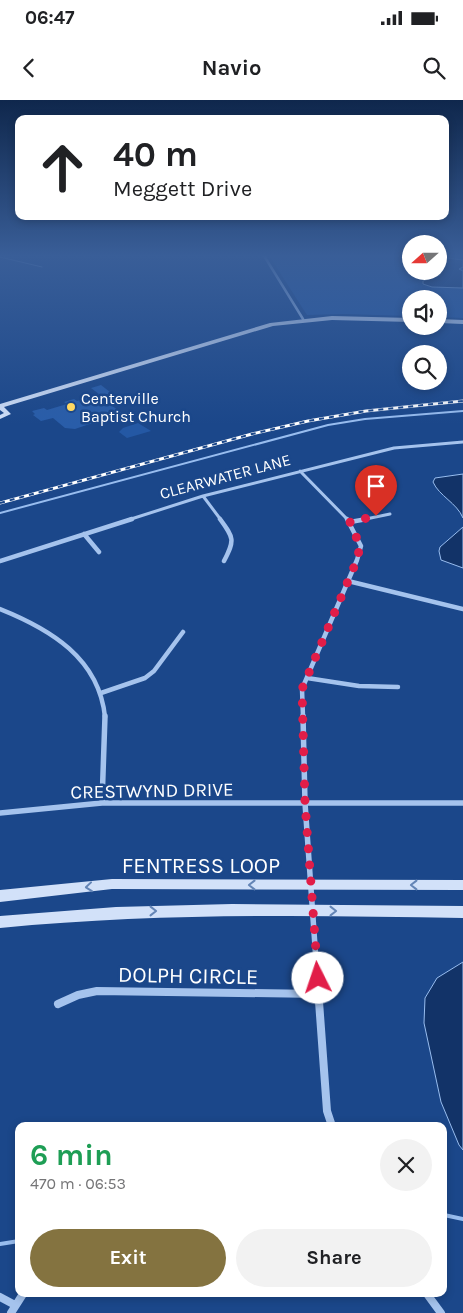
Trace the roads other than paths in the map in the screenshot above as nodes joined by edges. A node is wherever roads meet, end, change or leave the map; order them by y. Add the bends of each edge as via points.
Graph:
1 (298, 311) edge
2 (303, 319) junction
3 (402, 320) edge
4 (447, 321) edge
5 (463, 322) edge
6 (0, 406) edge
7 (0, 417) edge
8 (463, 442) edge
9 (300, 471) junction
10 (203, 496) junction
11 (390, 514) dead end
12 (350, 522) junction
13 (84, 534) junction
14 (99, 552) dead end
15 (0, 561) edge
16 (224, 561) dead end
17 (348, 581) junction
18 (0, 609) edge
19 (463, 609) edge
20 (183, 632) dead end
21 (307, 678) junction
22 (398, 687) dead end
23 (101, 693) junction
24 (102, 803) junction
25 (305, 803) junction
26 (463, 804) edge
27 (0, 813) edge
28 (312, 884) junction
29 (463, 885) edge
30 (0, 896) edge
31 (314, 910) junction
32 (463, 912) edge
33 (0, 922) edge
34 (320, 994) junction
35 (58, 1004) dead end
36 (331, 1122) edge
37 (0, 1297) edge
38 (21, 1297) edge
39 (429, 1297) edge
40 (13, 1309) edge
41 (441, 1313) edge

1 - 2 street
2 - 3 main road
2 - 6 main road via 254,329
4 - 5 main road
6 - 7 main road via 8,414
8 - 9 street, CLEARWATER LANE via 394,448
9 - 10 street, CLEARWATER LANE
9 - 12 street
10 - 13 street, CLEARWATER LANE
10 - 16 street via 231,534 233,544
11 - 12 street
12 - 17 street via 360,546
13 - 14 street
13 - 15 street, CLEARWATER LANE
17 - 19 street
17 - 21 street
18 - 23 street via 46,629 73,649 90,670
20 - 23 street via 149,675
21 - 22 street via 359,686
21 - 25 street via 302,689
23 - 24 street via 105,716
24 - 25 street, CRESTWYND DRIVE
24 - 27 street, CRESTWYND DRIVE
25 - 26 street
25 - 28 street
29 -> 28 main road, FENTRESS LOOP
28 -> 30 main road, FENTRESS LOOP via 112,884
28 - 31 street
31 -> 32 main road
33 -> 31 main road via 144,911
31 - 34 street
34 - 35 street, DOLPH CIRCLE via 97,991
34 - 36 street via 327,1111
37 - 40 street
38 - 40 street
39 - 41 street

